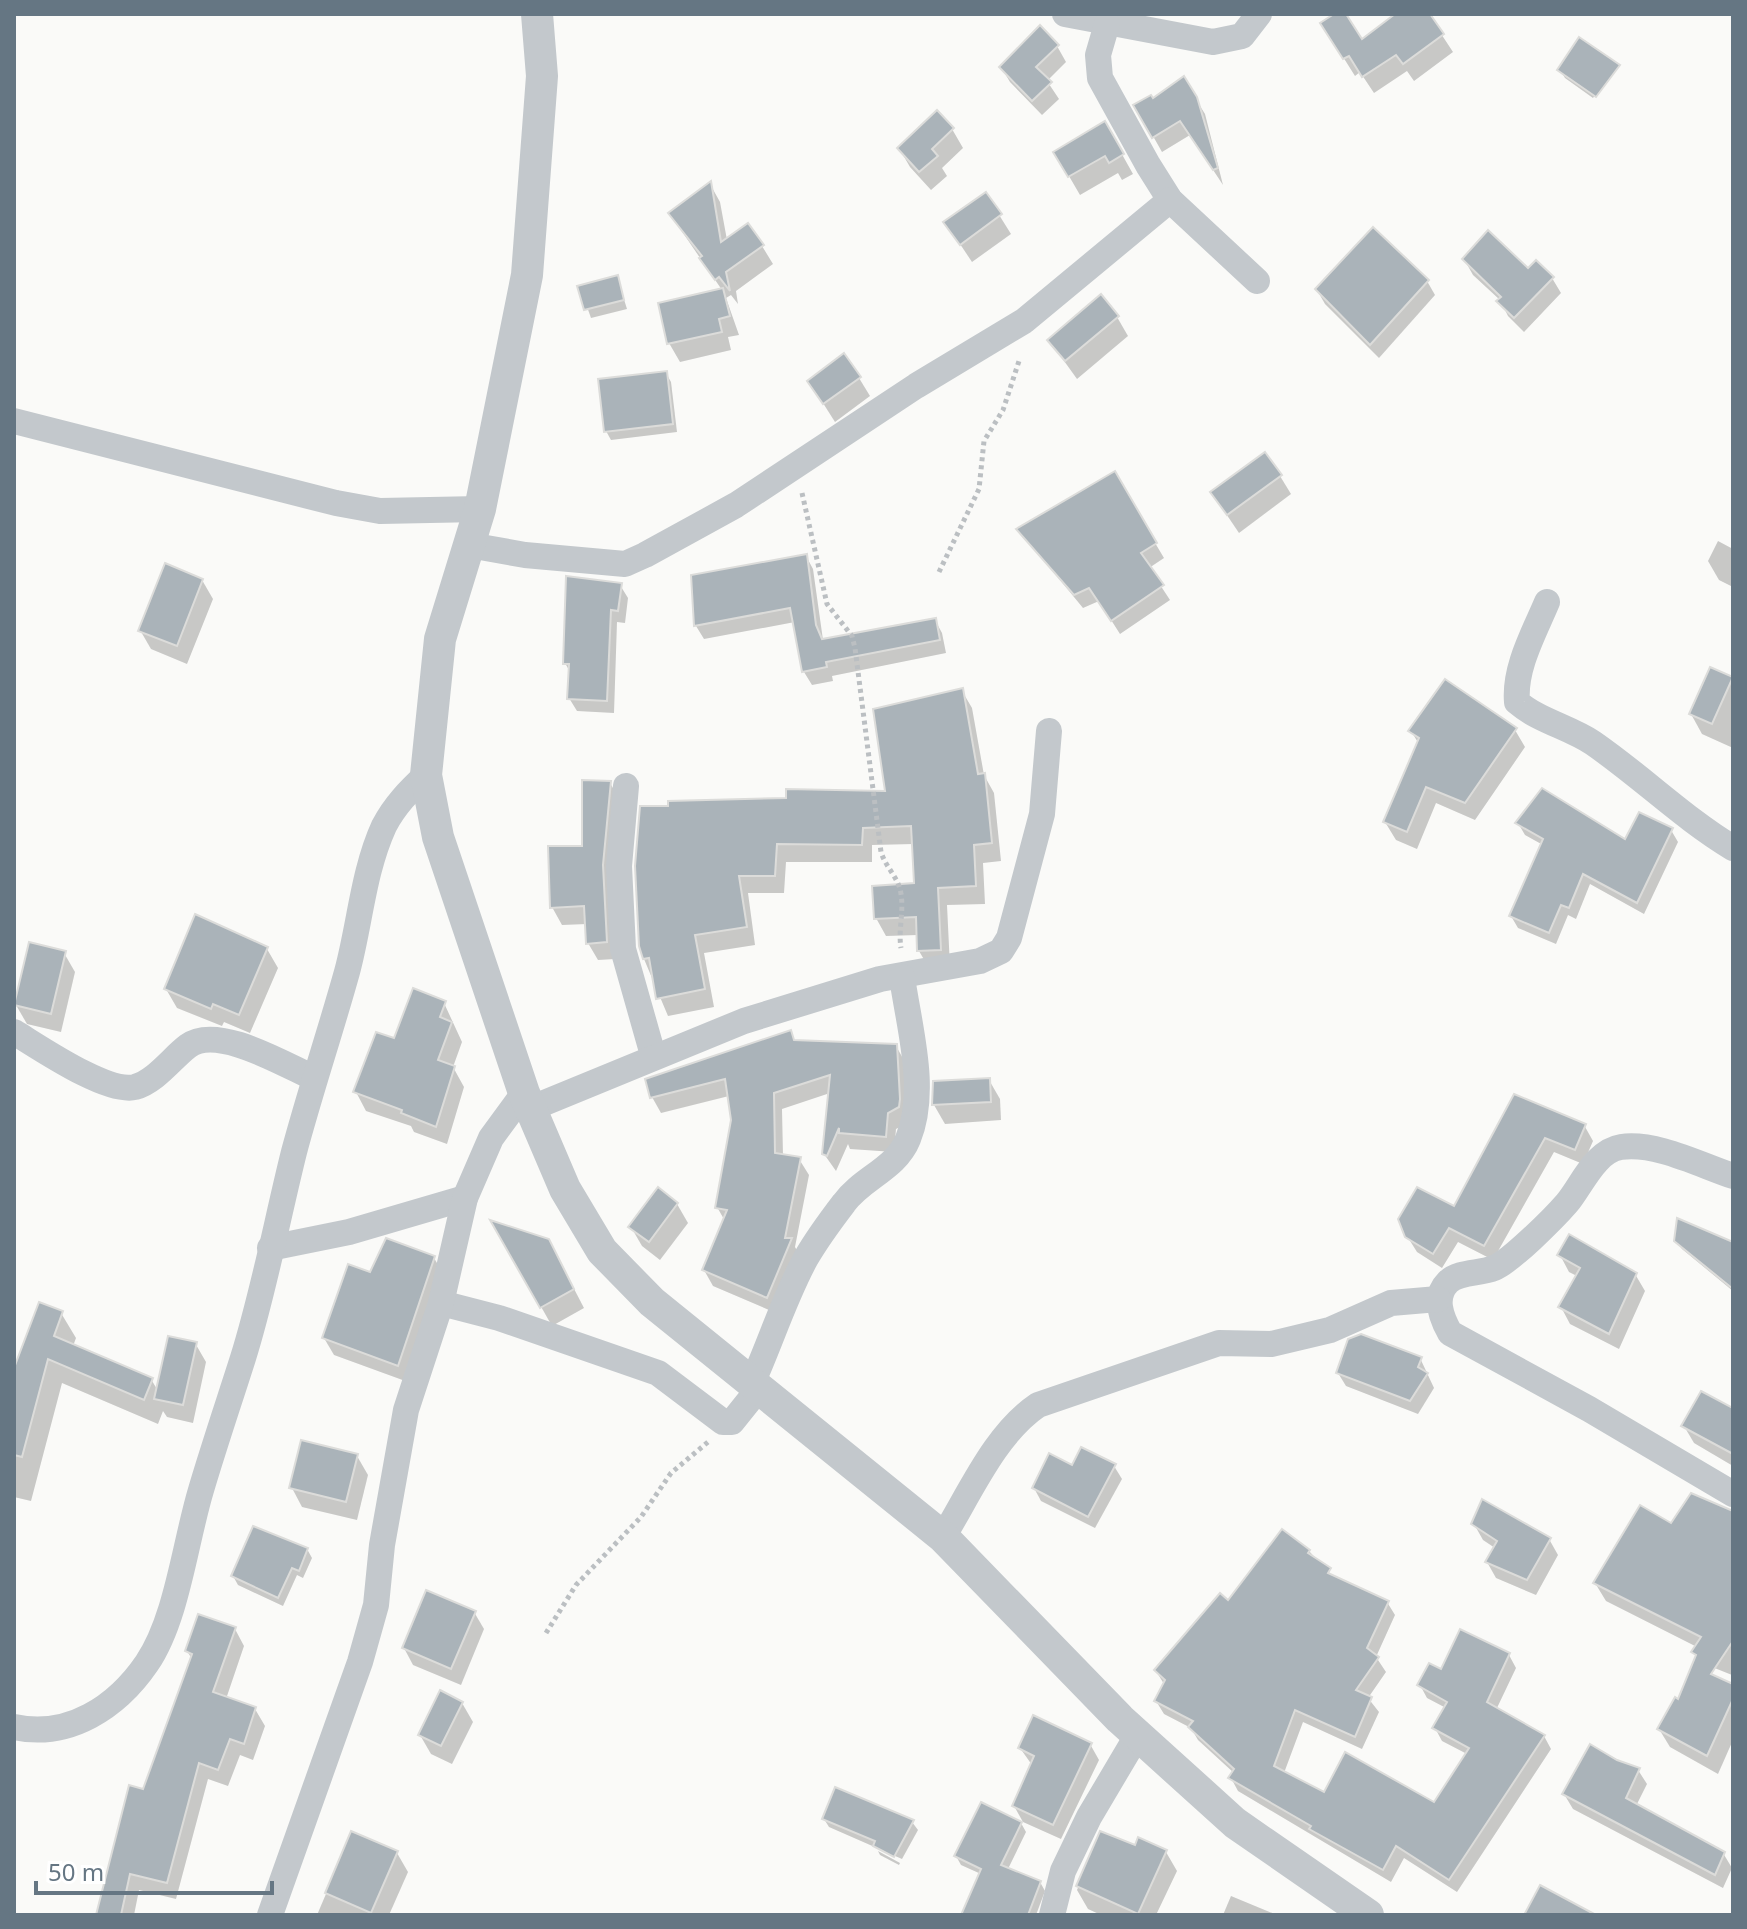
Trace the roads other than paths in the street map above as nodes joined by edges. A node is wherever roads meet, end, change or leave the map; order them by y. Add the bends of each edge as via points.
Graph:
1 (537, 14) edge
2 (1065, 14) edge
3 (1259, 14) edge
4 (1107, 24) junction
5 (1170, 200) junction
6 (1257, 281) dead end
7 (14, 421) edge
8 (480, 509) junction
9 (469, 545) junction
10 (1547, 602) dead end
11 (1049, 731) dead end
12 (426, 775) junction
13 (626, 786) dead end
14 (1733, 848) edge
15 (905, 976) junction
16 (14, 1032) edge
17 (653, 1055) junction
18 (314, 1078) junction
19 (528, 1100) junction
20 (1733, 1176) edge
21 (465, 1198) junction
22 (270, 1248) junction
23 (1438, 1299) junction
24 (441, 1303) junction
25 (757, 1384) junction
26 (1733, 1494) edge
27 (943, 1537) junction
28 (18, 1734) edge
29 (1137, 1736) junction
30 (270, 1915) edge
31 (1052, 1915) edge
32 (1368, 1915) edge

1 - 8 street via 542,76 527,275
2 - 4 street
3 - 4 street via 1242,36 1213,42
4 - 5 street via 1098,55 1100,78
5 - 6 street
5 - 9 street via 1024,321 736,505 625,564
7 - 8 street via 336,503 380,511
8 - 9 street
9 - 12 street via 440,639
10 - 14 street via 1522,664 1517,702 1610,754
11 - 15 street via 1042,814 1009,938 1001,951 980,961
12 - 18 street via 399,800 383,828
12 - 19 street via 438,837
13 - 17 street via 619,866 623,949
15 - 17 street via 744,1021
15 - 25 street via 915,1062 915,1111 907,1141 891,1165 877,1170 847,1199 806,1258
16 - 18 street via 115,1086 135,1087 191,1044 213,1039 238,1043
17 - 19 street
18 - 22 street
19 - 21 street via 491,1138
19 - 25 street via 565,1189 602,1251 652,1302
20 - 23 street via 1654,1150 1608,1151 1566,1204 1508,1261 1448,1282
21 - 22 street via 349,1232
21 - 24 street
22 - 28 street via 244,1356 164,1628 149,1661 105,1709 72,1725
23 - 26 street via 1450,1333
23 - 27 street via 1391,1303 1330,1330 1271,1344 1219,1343 1038,1405 1008,1434
24 - 25 street via 658,1373 723,1422 732,1422
24 - 30 street via 406,1410 376,1605
25 - 27 street
27 - 29 street
29 - 31 street via 1063,1871
29 - 32 street via 1235,1823

